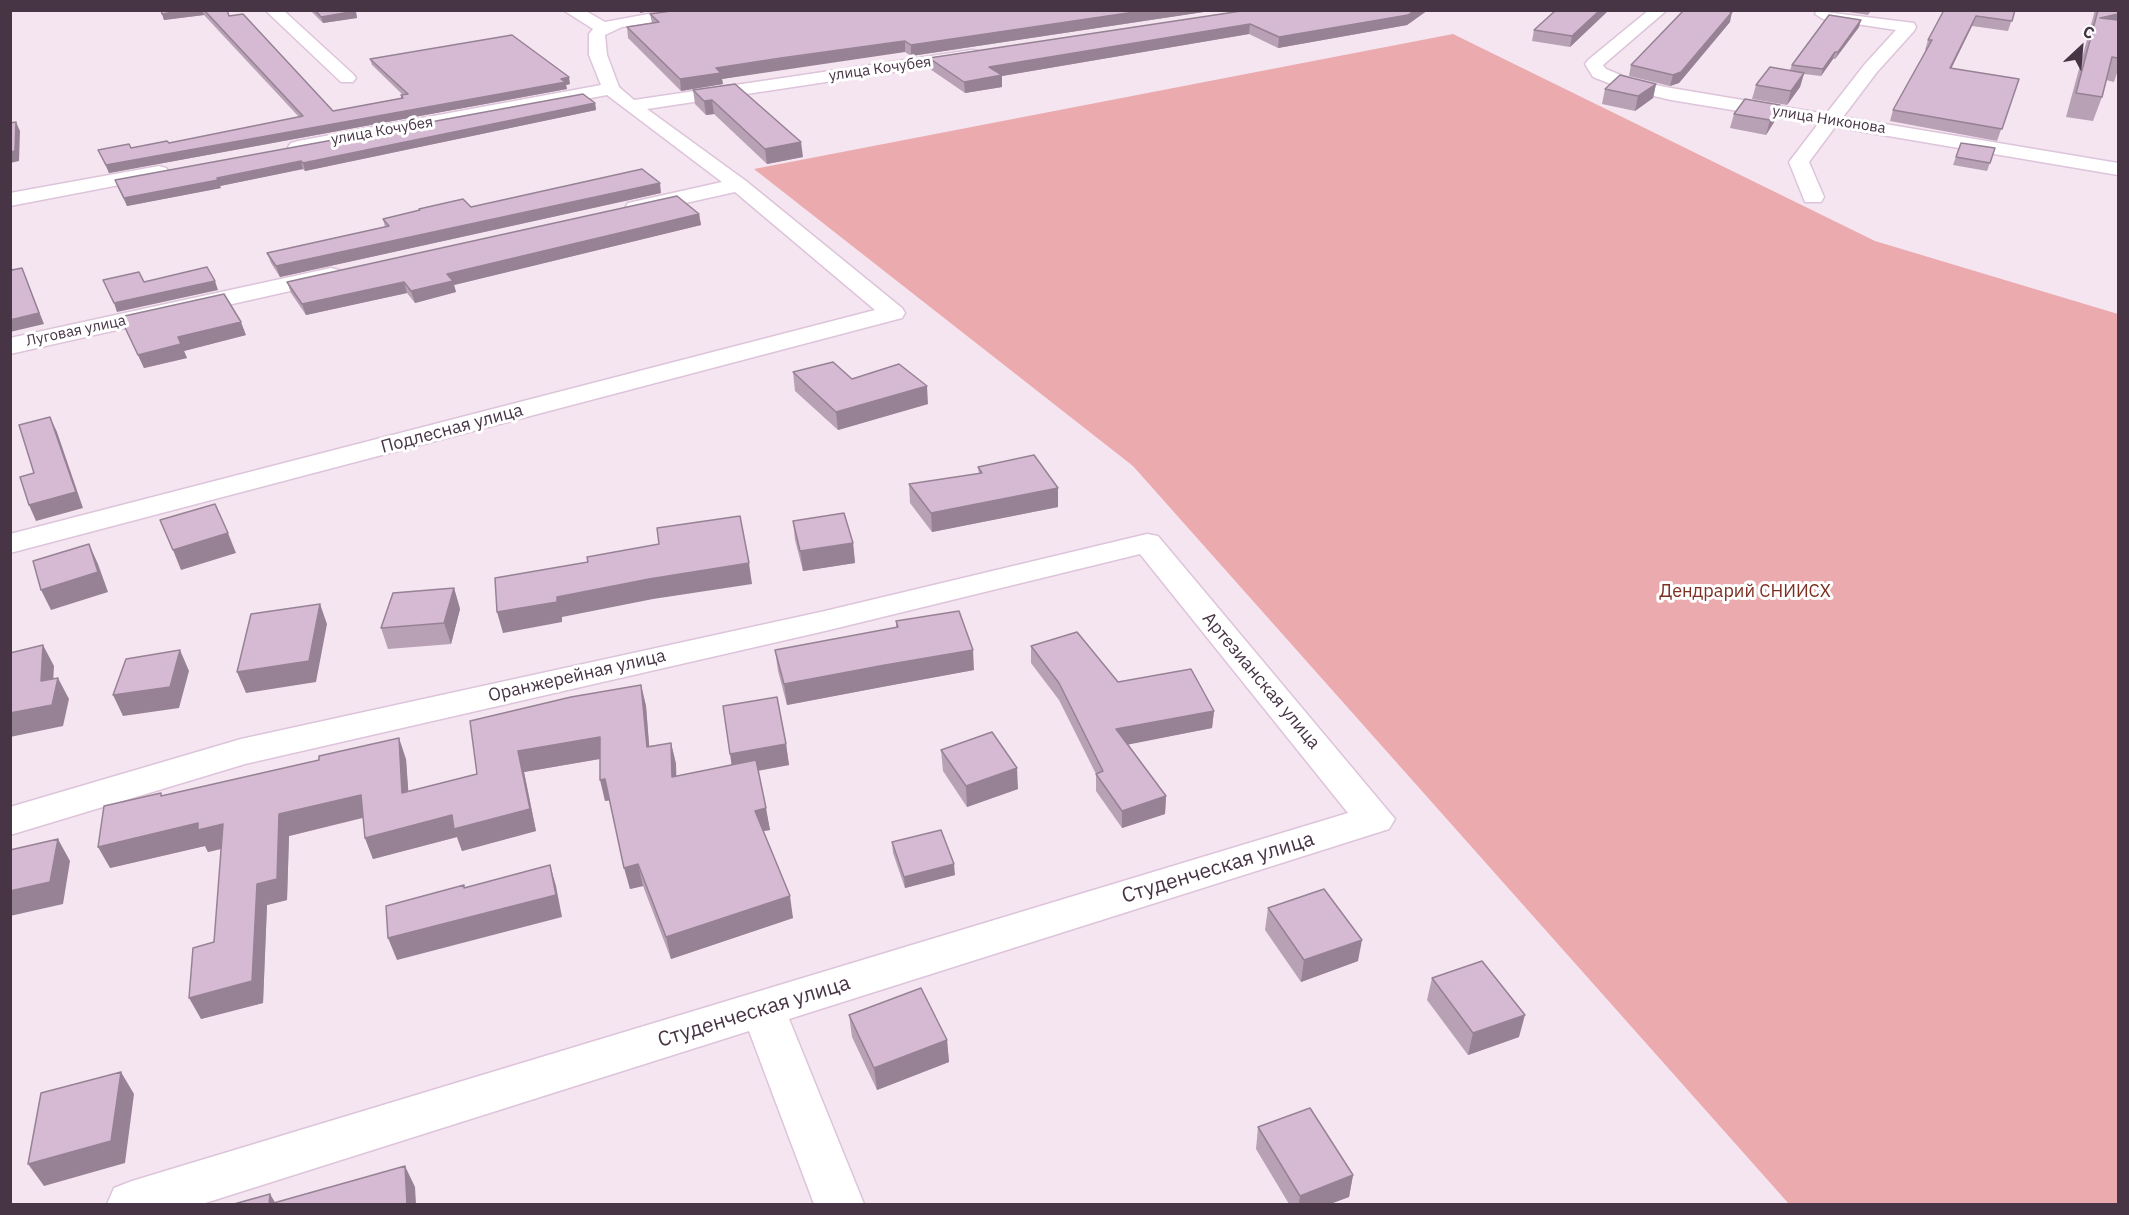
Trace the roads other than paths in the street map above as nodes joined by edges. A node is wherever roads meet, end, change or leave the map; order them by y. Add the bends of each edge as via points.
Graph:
1 (273, 10) edge
2 (571, 10) edge
3 (705, 10) edge
4 (1659, 10) edge
5 (1823, 14) dead end
6 (611, 25) junction
7 (992, 52) edge
8 (347, 78) dead end
9 (611, 89) junction
10 (630, 106) junction
11 (1831, 119) junction
12 (281, 150) edge
13 (2118, 169) edge
14 (175, 170) edge
15 (739, 185) junction
16 (1814, 198) dead end
17 (10, 200) edge
18 (612, 213) edge
19 (357, 269) edge
20 (10, 346) edge
21 (1147, 543) joint
22 (10, 544) edge
23 (1375, 819) joint
24 (10, 821) edge
25 (763, 1009) junction
26 (132, 1204) edge
27 (839, 1204) edge

1 - 8 street
2 - 6 street
3 - 6 street
4 - 11 street, улица Никонова via 1594,64 1599,74 1671,94
5 - 11 street via 1908,27
6 - 9 street via 597,34 598,55
7 - 10 street, улица Кочубея
9 - 10 street
9 - 12 street, улица Кочубея
10 - 15 street
11 - 13 street, улица Никонова
11 - 16 street via 1799,162
14 - 17 street
15 - 18 street
15 - 22 street, Подлесная улица via 893,313
19 - 20 street, Луговая улица
21 - 23 street, Артезианская улица
21 - 24 street, Оранжерейная улица via 825,621 241,752
23 - 25 street, Студенческая улица
25 - 26 street, Студенческая улица
25 - 27 street

